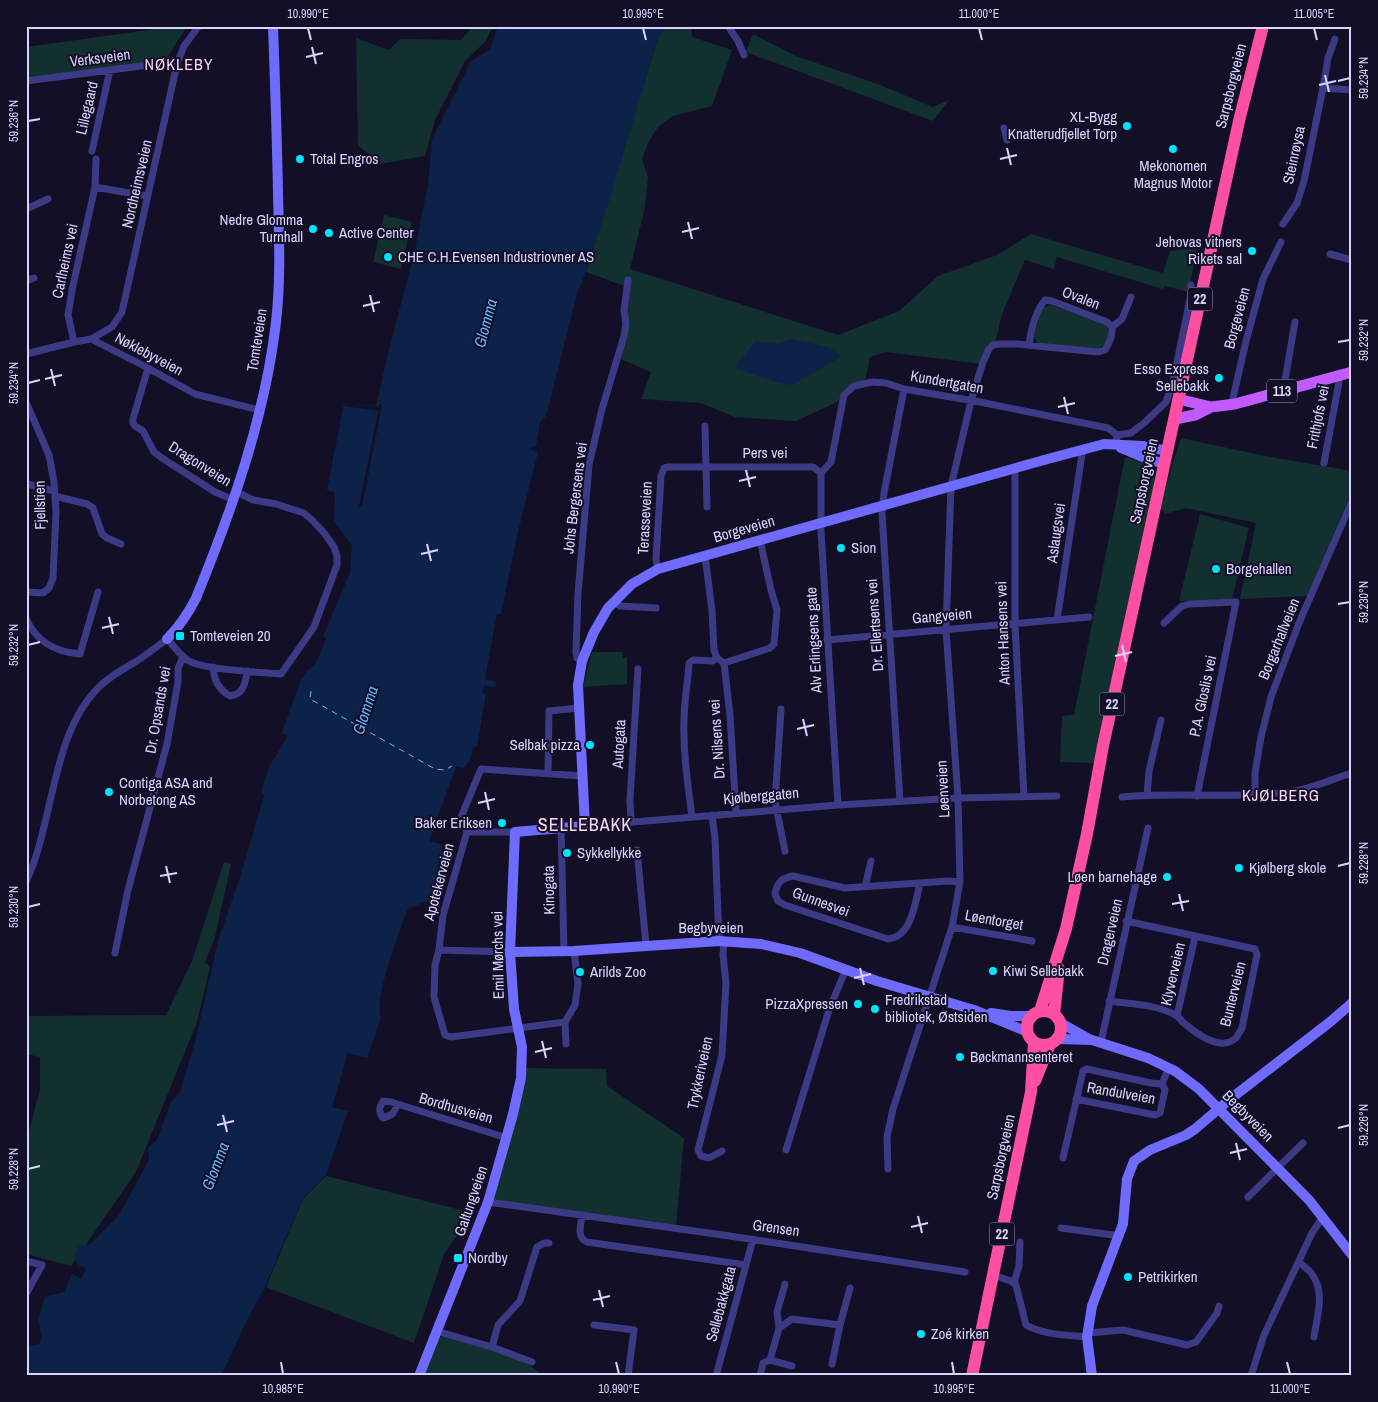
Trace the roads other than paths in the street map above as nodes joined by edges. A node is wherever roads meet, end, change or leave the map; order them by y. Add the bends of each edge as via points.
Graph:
1 (199, 26) edge
2 (273, 26) edge
3 (728, 26) edge
4 (1263, 26) edge
5 (1335, 39) dead end
6 (744, 55) dead end
7 (178, 64) junction
8 (110, 70) junction
9 (26, 80) edge
10 (1323, 88) junction
11 (1352, 90) edge
12 (1004, 128) dead end
13 (1007, 140) dead end
14 (92, 151) dead end
15 (96, 160) dead end
16 (95, 187) junction
17 (147, 196) junction
18 (48, 199) dead end
19 (26, 209) edge
20 (1283, 224) dead end
21 (1281, 242) dead end
22 (1330, 254) dead end
23 (1352, 260) edge
24 (34, 278) dead end
25 (628, 280) dead end
26 (26, 281) edge
27 (1191, 285) dead end
28 (1131, 297) dead end
29 (1295, 322) dead end
30 (1112, 327) junction
31 (91, 340) junction
32 (74, 342) junction
33 (1029, 345) junction
34 (26, 354) edge
35 (148, 368) junction
36 (1352, 372) edge
37 (1338, 376) junction
38 (904, 388) junction
39 (1285, 390) junction
40 (1178, 399) junction
41 (971, 400) junction
42 (26, 402) edge
43 (1235, 404) junction
44 (1211, 407) junction
45 (259, 410) junction
46 (1175, 419) junction
47 (706, 426) dead end
48 (1117, 440) junction
49 (1081, 450) junction
50 (1168, 451) junction
51 (1324, 463) dead end
52 (1164, 464) junction
53 (706, 467) junction
54 (664, 468) joint
55 (1015, 468) junction
56 (821, 473) junction
57 (28, 484) dead end
58 (951, 486) junction
59 (55, 494) junction
60 (236, 496) junction
61 (1352, 501) edge
62 (882, 506) junction
63 (707, 507) dead end
64 (821, 523) junction
65 (760, 540) junction
66 (121, 544) dead end
67 (705, 556) junction
68 (658, 569) junction
69 (26, 592) edge
70 (98, 592) dead end
71 (614, 602) junction
72 (656, 608) dead end
73 (1089, 617) dead end
74 (26, 618) edge
75 (1057, 620) junction
76 (1164, 623) dead end
77 (1015, 624) junction
78 (946, 629) junction
79 (890, 635) junction
80 (167, 638) junction
81 (827, 640) junction
82 (182, 656) junction
83 (717, 658) junction
84 (582, 661) junction
85 (724, 662) junction
86 (213, 667) junction
87 (638, 668) dead end
88 (248, 671) junction
89 (578, 708) junction
90 (781, 709) dead end
91 (1161, 720) dead end
92 (548, 773) junction
93 (1352, 773) edge
94 (582, 776) junction
95 (1255, 794) junction
96 (1147, 795) junction
97 (1024, 796) junction
98 (1057, 796) dead end
99 (1196, 796) junction
100 (1122, 797) dead end
101 (958, 798) junction
102 (900, 801) junction
103 (838, 805) junction
104 (777, 809) junction
105 (736, 813) junction
106 (712, 815) junction
107 (692, 817) junction
108 (631, 821) junction
109 (585, 826) junction
110 (561, 828) junction
111 (1148, 828) dead end
112 (467, 832) junction
113 (515, 832) junction
114 (637, 850) dead end
115 (785, 851) dead end
116 (872, 861) dead end
117 (26, 882) edge
118 (960, 882) junction
119 (920, 884) junction
120 (865, 886) junction
121 (1126, 921) junction
122 (952, 927) junction
123 (1195, 937) junction
124 (721, 941) junction
125 (1032, 941) dead end
126 (646, 945) junction
127 (1062, 945) junction
128 (439, 950) junction
129 (569, 951) junction
130 (510, 952) junction
131 (115, 954) dead end
132 (846, 969) junction
133 (930, 997) junction
134 (1109, 1001) junction
135 (1352, 1003) edge
136 (974, 1010) junction
137 (1036, 1014) junction
138 (1177, 1016) junction
139 (1058, 1019) junction
140 (566, 1022) junction
141 (519, 1029) junction
142 (1031, 1037) junction
143 (1054, 1041) junction
144 (1096, 1041) junction
145 (566, 1044) dead end
146 (1169, 1067) junction
147 (1162, 1084) junction
148 (1031, 1092) junction
149 (1076, 1099) junction
150 (397, 1105) dead end
151 (1218, 1108) junction
152 (507, 1138) junction
153 (1303, 1142) dead end
154 (786, 1150) dead end
155 (722, 1151) dead end
156 (1063, 1158) dead end
157 (1278, 1167) junction
158 (888, 1169) dead end
159 (1248, 1197) dead end
160 (488, 1202) junction
161 (582, 1215) junction
162 (1323, 1218) junction
163 (1060, 1228) dead end
164 (1120, 1236) junction
165 (752, 1239) junction
166 (1020, 1242) dead end
167 (549, 1243) dead end
168 (1352, 1256) edge
169 (26, 1260) edge
170 (1300, 1262) junction
171 (746, 1265) junction
172 (965, 1272) dead end
173 (994, 1275) junction
174 (1014, 1283) junction
175 (785, 1284) dead end
176 (850, 1288) dead end
177 (26, 1294) edge
178 (1219, 1306) dead end
179 (594, 1325) dead end
180 (840, 1325) junction
181 (779, 1328) junction
182 (436, 1331) junction
183 (1088, 1335) junction
184 (1314, 1337) dead end
185 (492, 1346) junction
186 (770, 1360) junction
187 (532, 1362) dead end
188 (832, 1364) dead end
189 (792, 1366) dead end
190 (418, 1376) edge
191 (628, 1376) edge
192 (716, 1376) edge
193 (760, 1376) edge
194 (972, 1376) edge
195 (1092, 1376) edge
196 (1250, 1376) edge

1 - 7 street, Nordheimsveien via 184,46
2 - 45 main road, Tomteveien via 278,297 272,350
3 - 6 street
4 - 40 highway, Sarpsborgveien / 22
5 - 10 street, Steinrøysa
7 - 8 street, Verksveien
7 - 17 street, Nordheimsveien
8 - 9 street, Verksveien
8 - 14 street, Lillegaard
10 - 11 street
10 - 20 street, Steinrøysa via 1302,188 1297,203
12 - 13 street
15 - 16 street, Carlheims vei
16 - 17 street
16 - 32 street, Carlheims vei via 68,315
17 - 31 street, Nordheimsveien via 122,312 112,327
18 - 19 street
21 - 43 street, Borgeveien via 1263,279 1233,398
22 - 23 street
24 - 26 street
25 - 84 street, Johs Bergersens vei via 624,336 589,465 577,614 576,652
27 - 48 street via 1178,358 1166,402 1131,433
28 - 30 street via 1122,319
29 - 39 street
30 - 33 street, Ovalen via 1109,344 1098,352
30 - 33 street, Ovalen via 1107,322 1045,300 1040,306
31 - 32 street, Nøklebyveien
31 - 35 street, Nøklebyveien
32 - 34 street, Nøklebyveien
33 - 41 street, Ovalen via 993,345 983,362
35 - 45 street, Nøklebyveien via 195,394
35 - 60 street, Dragonveien via 133,419 135,426 162,458 215,492
36 - 37 main road, 113
37 - 39 main road, 113
37 - 51 street, Frithjofs vei via 1340,382
38 - 41 street, Kundertgaten
38 - 56 street, Kundertgaten via 872,382 854,386 844,395 831,462
38 - 62 street, Dr. Ellertsens vei
39 - 43 main road, 113
40 - 44 main road, 113
40 - 46 highway, Sarpsborgveien / 22
41 - 48 street, Kundertgaten via 1108,428
41 - 58 street, Løenveien
42 - 59 street, Fjellstien via 49,455
43 - 44 main road, 113
44 - 46 main road, 113
45 - 60 main road, Tomteveien
46 - 50 highway, Sarpsborgveien / 22
47 - 53 street
48 - 49 main road, Borgeveien
48 - 50 main road, Borgeveien
48 - 52 main road, Borgeveien via 1140,456
49 - 55 main road, Borgeveien
49 - 75 street, Aslaugsvei
50 - 52 highway, Sarpsborgveien / 22
52 - 127 highway, Sarpsborgveien / 22
53 - 54 street, Pers vei
53 - 56 street, Pers vei via 813,467
53 - 63 street
54 - 68 street, Terasseveien via 656,559
55 - 58 main road, Borgeveien
55 - 77 street, Anton Hansens vei
56 - 64 street, Alv Erlingsens gate
57 - 59 street
58 - 62 main road, Borgeveien
58 - 78 street, Løenveien
59 - 66 street via 93,508 102,534
59 - 69 street, Fjellstien via 53,578 49,588 42,593
60 - 80 main road, Tomteveien via 196,598 188,614
60 - 88 street, Dr. Opsands vei via 304,513 325,534 337,556 337,565 314,626 281,674
61 - 95 street, Borgarhallveien via 1270,697 1259,746
62 - 64 main road, Borgeveien
62 - 79 street, Dr. Ellertsens vei
64 - 65 main road, Borgeveien
64 - 81 street, Alv Erlingsens gate
65 - 67 main road, Borgeveien
65 - 85 street via 777,610 774,644
67 - 68 main road, Borgeveien
67 - 83 street
68 - 71 main road, Borgeveien via 632,584
70 - 74 street via 80,654 45,644
71 - 72 street via 620,606
71 - 84 main road, Borgeveien via 602,617
73 - 75 street, Gangveien
75 - 77 street, Gangveien
76 - 99 street, P.A. Gloslis vei via 1182,606 1236,602
77 - 78 street, Gangveien
77 - 97 street, Anton Hansens vei
78 - 79 street, Gangveien
78 - 101 street, Løenveien
79 - 81 street, Gangveien
79 - 102 street, Dr. Ellertsens vei
80 - 82 street
80 - 117 street, Tomteveien via 99,686 77,717 66,744
81 - 103 street, Alv Erlingsens gate
82 - 86 street, Dr. Opsands vei via 190,662
82 - 131 street, Dr. Opsands vei via 167,744 130,880
83 - 85 street
83 - 107 street via 689,663 684,741
84 - 89 main road, Borgeveien via 578,674
85 - 105 street, Dr. Nilsens vei
86 - 88 street, Dr. Opsands vei
86 - 88 street via 217,685 230,696 240,694 244,689
87 - 108 street, Autogata
89 - 92 street via 549,711
89 - 94 main road, Borgeveien
90 - 104 street
91 - 96 street
92 - 94 street
92 - 112 street, Apotekerveien via 481,769 461,817
93 - 95 street via 1291,792
94 - 109 main road, Borgeveien
95 - 99 street
96 - 99 street
96 - 100 street
97 - 98 street, Kjølberggaten
97 - 101 street, Kjølberggaten
101 - 102 street, Kjølberggaten
101 - 118 street, Løenveien
102 - 103 street, Kjølberggaten
103 - 104 street, Kjølberggaten
104 - 105 street, Kjølberggaten
104 - 115 street
105 - 106 street, Kjølberggaten
106 - 107 street, Kjølberggaten
106 - 124 street, Trykkeriveien
107 - 108 street, Kjølberggaten
108 - 109 street, Kjølberggaten
109 - 110 main road, Kjølberggaten
110 - 113 main road, Kjølberggaten
110 - 129 street, Kinogata
111 - 121 street, Dragerveien
112 - 113 street, Kjølberggaten
112 - 128 street, Apotekerveien via 443,915
113 - 130 main road, Emil Mørchs vei
114 - 126 street
116 - 120 street
118 - 119 street, Gunnesvei
118 - 122 street, Løenveien
119 - 120 street, Gunnesvei
119 - 120 street, Gunnesvei via 905,931 894,939 785,905 775,894 779,881 793,876 845,888
121 - 123 street, Bunterveien
121 - 134 street, Dragerveien
122 - 125 street, Løentorget
122 - 133 street, Løenveien
123 - 138 street, Klyverveien
123 - 138 street, Bunterveien via 1254,949 1258,955 1242,1028 1236,1038 1219,1044 1184,1024
124 - 126 main road, Begbyveien
124 - 132 main road, Begbyveien via 761,944
124 - 155 street, Trykkeriveien via 726,983 722,1055 698,1150 709,1158
126 - 129 main road, Begbyveien
127 - 137 highway, Sarpsborgveien / 22
127 - 139 highway, Sarpsborgveien / 22
128 - 130 street, Begbyveien
128 - 141 street, Apotekerveien via 435,964 434,998 445,1035
129 - 130 main road, Begbyveien
129 - 140 street via 578,984 575,1006
130 - 141 main road, Emil Mørchs vei via 514,1008
132 - 133 main road, Begbyveien
132 - 154 street via 829,1010
133 - 136 main road, Begbyveien
133 - 158 street, Løenveien via 893,1109 887,1137
134 - 138 street, Bunterveien via 1144,1006
134 - 144 street, Dragerveien
135 - 151 main road
136 - 137 main road, Begbyveien via 1011,1016
136 - 142 main road, Begbyveien
137 - 139 highway via 1050,1012
137 - 142 highway, 22 via 1027,1026
139 - 143 highway, 22 via 1061,1034
139 - 144 main road, Begbyveien
140 - 141 street
140 - 145 street
141 - 152 main road, Galtungveien via 521,1078
142 - 143 highway via 1045,1045
142 - 148 highway, Sarpsborgveien / 22
143 - 144 main road, Begbyveien
143 - 148 highway, Sarpsborgveien / 22
144 - 146 main road, Begbyveien
146 - 147 street, Randulveien
146 - 151 main road, Begbyveien
147 - 149 street, Randulveien via 1087,1069 1081,1075
147 - 149 street, Randulveien via 1165,1090 1160,1113 1156,1115
148 - 173 highway, Sarpsborgveien / 22
149 - 156 street, Randulveien
150 - 152 street, Bordhusveien
151 - 157 main road, Begbyveien
151 - 164 main road via 1186,1135 1150,1150 1134,1162 1127,1179
152 - 160 main road, Galtungveien
153 - 157 street
157 - 159 street
157 - 162 main road, Begbyveien
160 - 161 street, Grensen
160 - 182 main road, Galtungveien
161 - 165 street, Grensen
161 - 171 street via 580,1236 587,1242
162 - 168 main road, Begbyveien
162 - 170 street via 1312,1233
163 - 164 street
164 - 183 main road via 1092,1306
165 - 171 street, Sellebakkgata
165 - 172 street, Grensen
166 - 174 street
167 - 185 street via 538,1247 520,1302 498,1325
169 - 177 street via 42,1265
170 - 184 street via 1319,1287
170 - 196 street via 1264,1335
171 - 192 street, Sellebakkgata
173 - 174 street
173 - 194 highway, Sarpsborgveien / 22
174 - 183 street via 1026,1325 1039,1331
175 - 181 street via 777,1312
176 - 180 street
178 - 183 street via 1215,1316 1192,1344 1123,1330
179 - 191 street via 634,1330
180 - 181 street via 792,1319
180 - 188 street
181 - 186 street
182 - 185 street
182 - 190 main road, Galtungveien
183 - 195 main road
185 - 187 street
186 - 189 street
186 - 193 street via 764,1363

